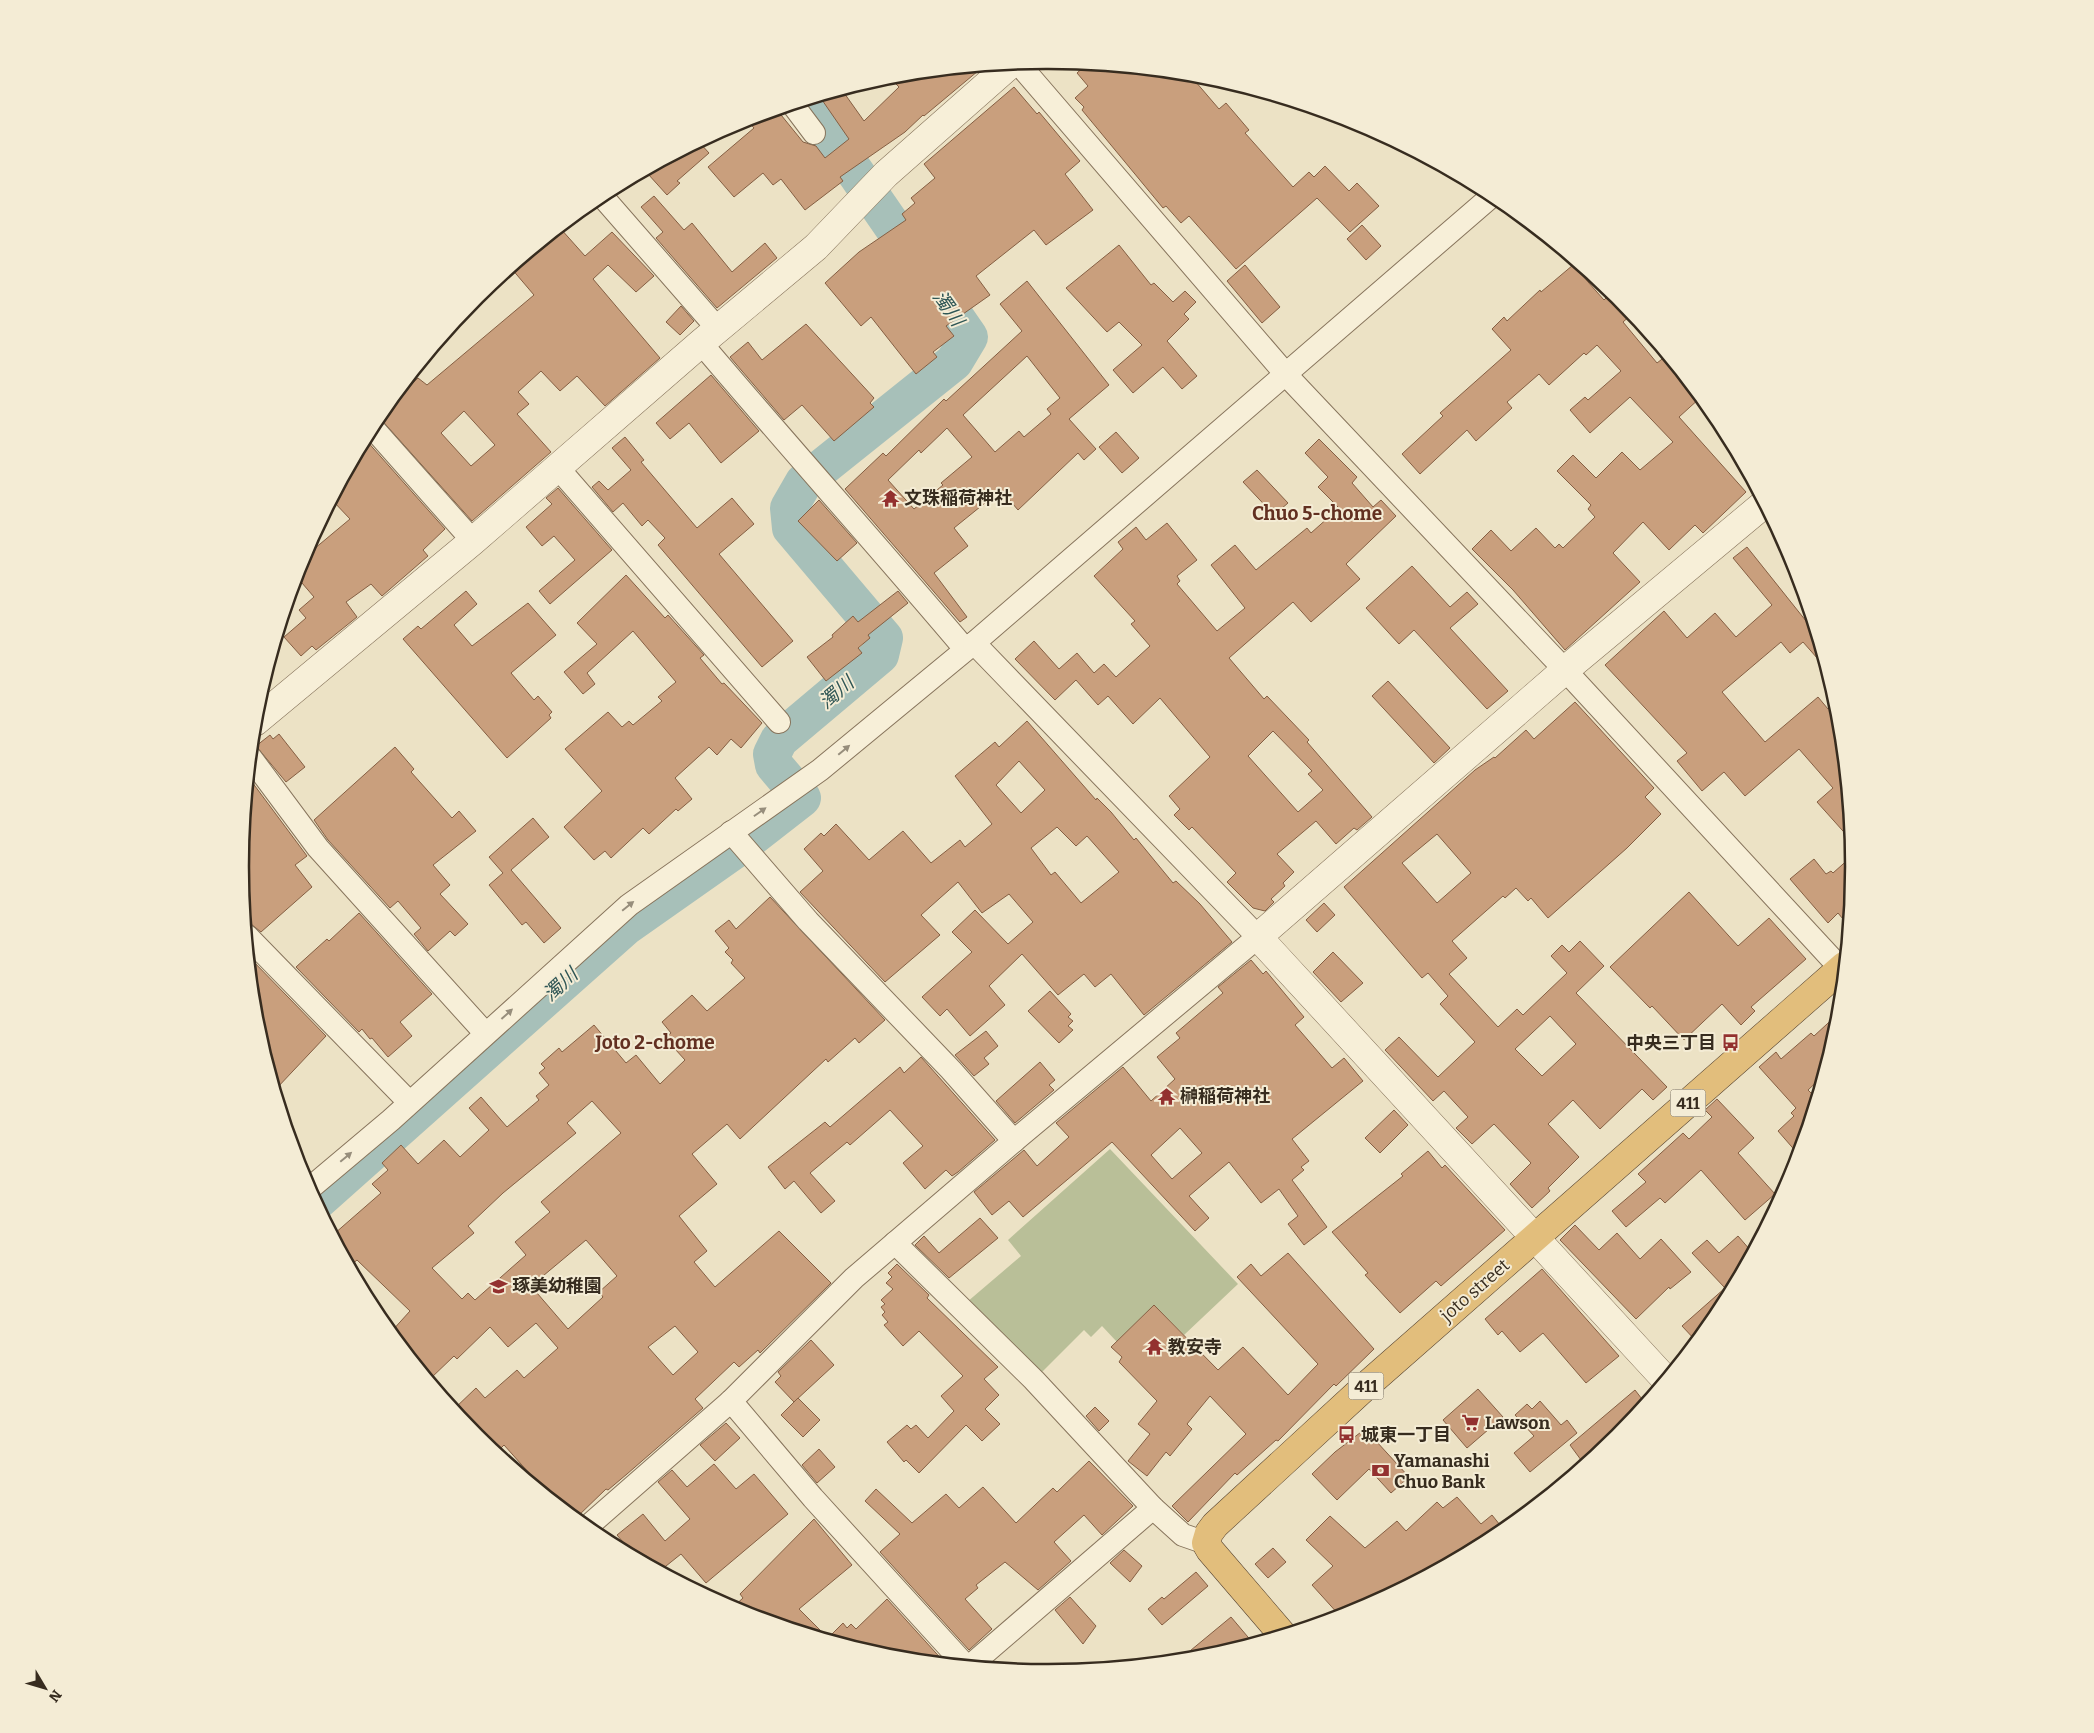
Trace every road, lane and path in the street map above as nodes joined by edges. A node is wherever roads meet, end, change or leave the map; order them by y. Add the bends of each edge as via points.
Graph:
1 (1024, 69) edge
2 (1004, 70) edge
3 (796, 109) edge
4 (814, 133) dead end
5 (607, 201) edge
6 (1486, 201) edge
7 (710, 336) junction
8 (1285, 374) junction
9 (378, 433) edge
10 (558, 468) junction
11 (1759, 508) edge
12 (473, 541) junction
13 (970, 646) junction
14 (1565, 670) junction
15 (264, 714) edge
16 (779, 722) dead end
17 (256, 764) edge
18 (731, 832) junction
19 (1258, 937) junction
20 (253, 942) edge
21 (1839, 963) edge
22 (1838, 973) edge
23 (485, 1034) junction
24 (409, 1102) junction
25 (1014, 1141) junction
26 (315, 1183) edge
27 (1535, 1238) junction
28 (894, 1243) junction
29 (1661, 1375) edge
30 (731, 1401) junction
31 (1153, 1508) junction
32 (593, 1522) edge
33 (1206, 1542) junction
34 (1278, 1629) edge
35 (959, 1659) edge
36 (977, 1661) edge

1 - 8 street
2 - 7 street via 886,174 816,246
3 - 4 street
5 - 7 street
6 - 8 street
7 - 10 street
7 - 13 street via 803,464
8 - 13 street
8 - 14 street
9 - 12 street
10 - 12 street
10 - 16 street
11 - 14 street
12 - 15 street
18 -> 13 street via 806,780
13 - 19 street
14 - 19 street
14 - 21 street
17 - 23 street via 318,848
23 -> 18 street via 630,905
18 - 25 street via 808,921 951,1070
19 - 25 street
19 - 27 street
20 - 24 street
22 - 27 highway, joto street / 411
23 - 24 street
26 -> 24 street
25 - 28 street
27 - 29 street
27 - 33 highway, joto street / 411 via 1367,1385 1215,1525
28 - 30 street via 854,1278
28 - 31 street via 1034,1380
30 - 32 street
30 - 35 street
31 - 33 street via 1183,1535
31 - 36 street
33 - 34 highway via 1215,1557

